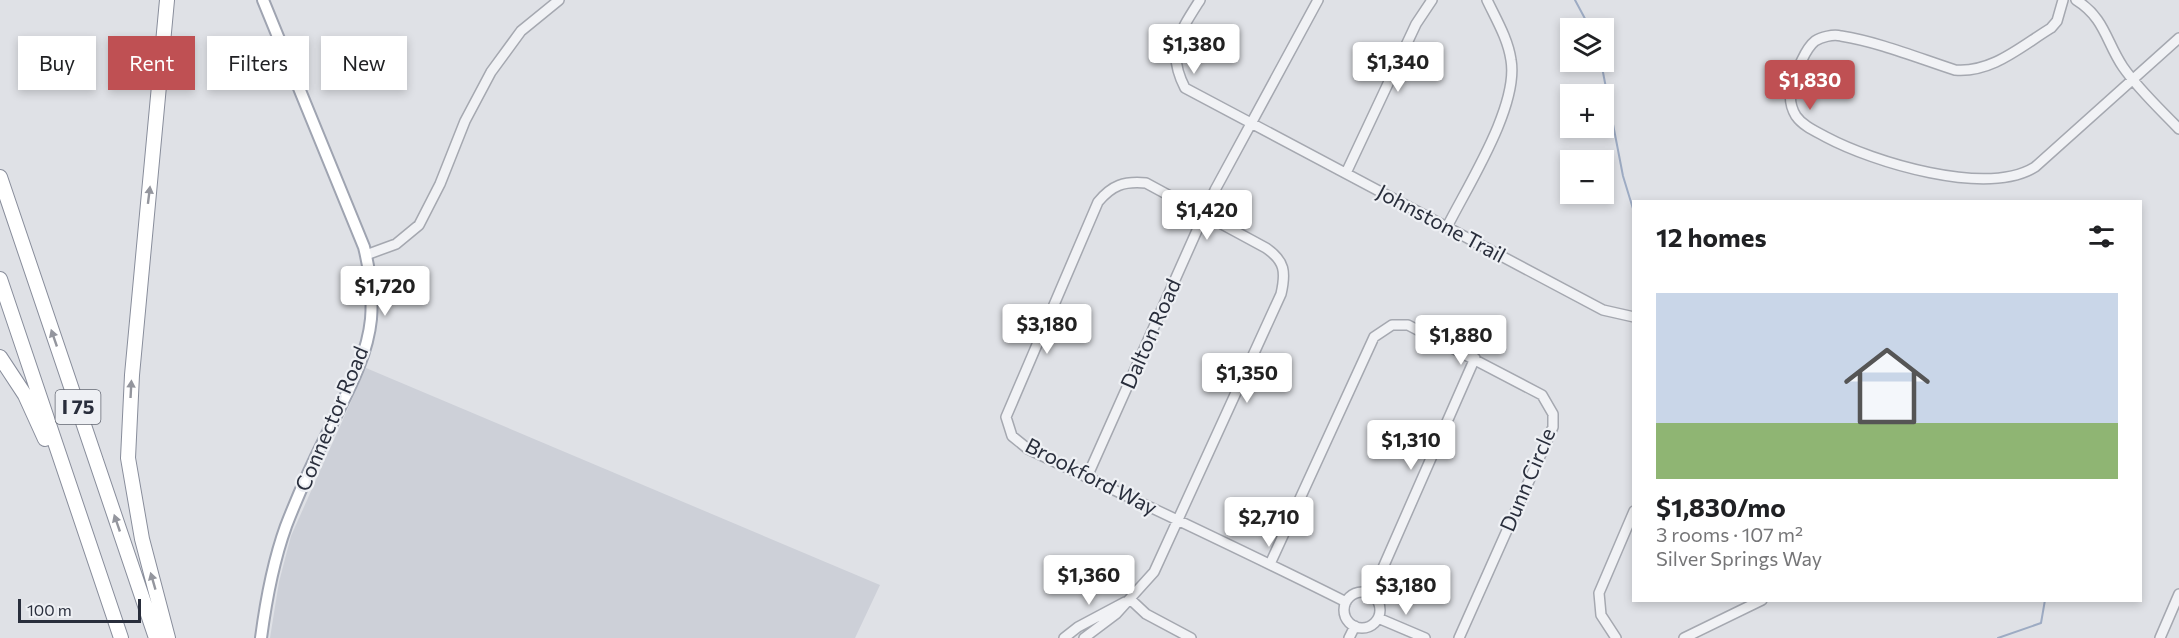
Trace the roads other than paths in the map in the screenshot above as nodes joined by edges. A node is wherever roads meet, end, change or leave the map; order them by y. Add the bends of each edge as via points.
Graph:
1 (167, 0) edge
2 (263, 0) edge
3 (559, 0) edge
4 (1200, 0) edge
5 (1318, 0) edge
6 (1432, 0) edge
7 (1487, 0) edge
8 (2063, 0) edge
9 (2076, 0) edge
10 (2179, 38) edge
11 (2133, 80) junction
12 (1252, 123) junction
13 (2179, 129) edge
14 (1346, 173) junction
15 (0, 177) edge
16 (1204, 214) junction
17 (1447, 227) junction
18 (366, 255) junction
19 (0, 279) edge
20 (1632, 317) edge
21 (0, 357) edge
22 (1475, 358) junction
23 (1086, 477) junction
24 (1632, 516) edge
25 (1179, 522) junction
26 (1270, 564) junction
27 (2179, 594) edge
28 (1371, 595) junction
29 (1130, 599) junction
30 (1346, 602) junction
31 (1758, 602) edge
32 (1378, 618) junction
33 (1355, 626) junction
34 (120, 638) edge
35 (156, 638) edge
36 (168, 638) edge
37 (261, 638) edge
38 (1064, 638) edge
39 (1084, 638) edge
40 (1191, 638) edge
41 (1349, 638) edge
42 (1425, 638) edge
43 (1459, 638) edge
44 (1616, 638) edge
45 (1684, 638) edge
46 (2160, 638) edge

36 -> 1 highway via 142,539 128,458 132,375
2 - 18 main road, Connector Road
3 - 18 street via 521,31 491,72 419,225 396,243
4 - 12 street, Johnstone Trail via 1175,47 1175,68 1185,88
5 - 12 street, Dalton Road
6 - 14 street via 1416,24
7 - 17 street via 1508,47 1513,72 1511,85 1502,118
8 - 11 street via 2050,28 1998,62 1970,71 1954,70 1839,35 1815,41 1793,80 1792,106 1809,128 1852,151 1922,172 2005,178 2036,168
9 - 11 street via 2105,29 2121,65
10 - 11 street
11 - 13 street
12 - 14 street, Johnstone Trail
12 - 16 street, Dalton Road
14 - 17 street, Johnstone Trail
35 -> 15 highway, I 75
16 - 23 street, Dalton Road
16 - 23 street, Brookford Way via 1146,183 1116,185 1098,202 1006,417 1012,436 1028,449
16 - 25 street, Brookford Way via 1280,258 1285,276 1281,294
17 - 20 street, Johnstone Trail via 1603,310
18 - 37 main road, Connector Road via 372,300 366,343 286,527 268,589
19 - 34 highway, I 75
21 - 34 highway via 37,418
22 - 26 street, Dunn Circle via 1408,325 1392,325 1374,337
22 - 28 street
22 - 43 street, Dunn Circle via 1542,395 1553,414 1553,427
23 - 25 street, Brookford Way
24 - 44 street via 1599,593 1601,615
25 - 26 street, Brookford Way
25 - 29 street, Brookford Way via 1154,572
26 - 30 street, Brookford Way
27 - 46 street
28 - 30 street via 1362,592
28 - 32 street via 1379,605
29 - 38 street
29 - 39 street, Brookford Way via 1103,626
29 - 40 street via 1146,614
30 - 33 street via 1344,614
31 - 45 street
32 - 33 street via 1372,625
32 - 42 street
33 - 41 street

